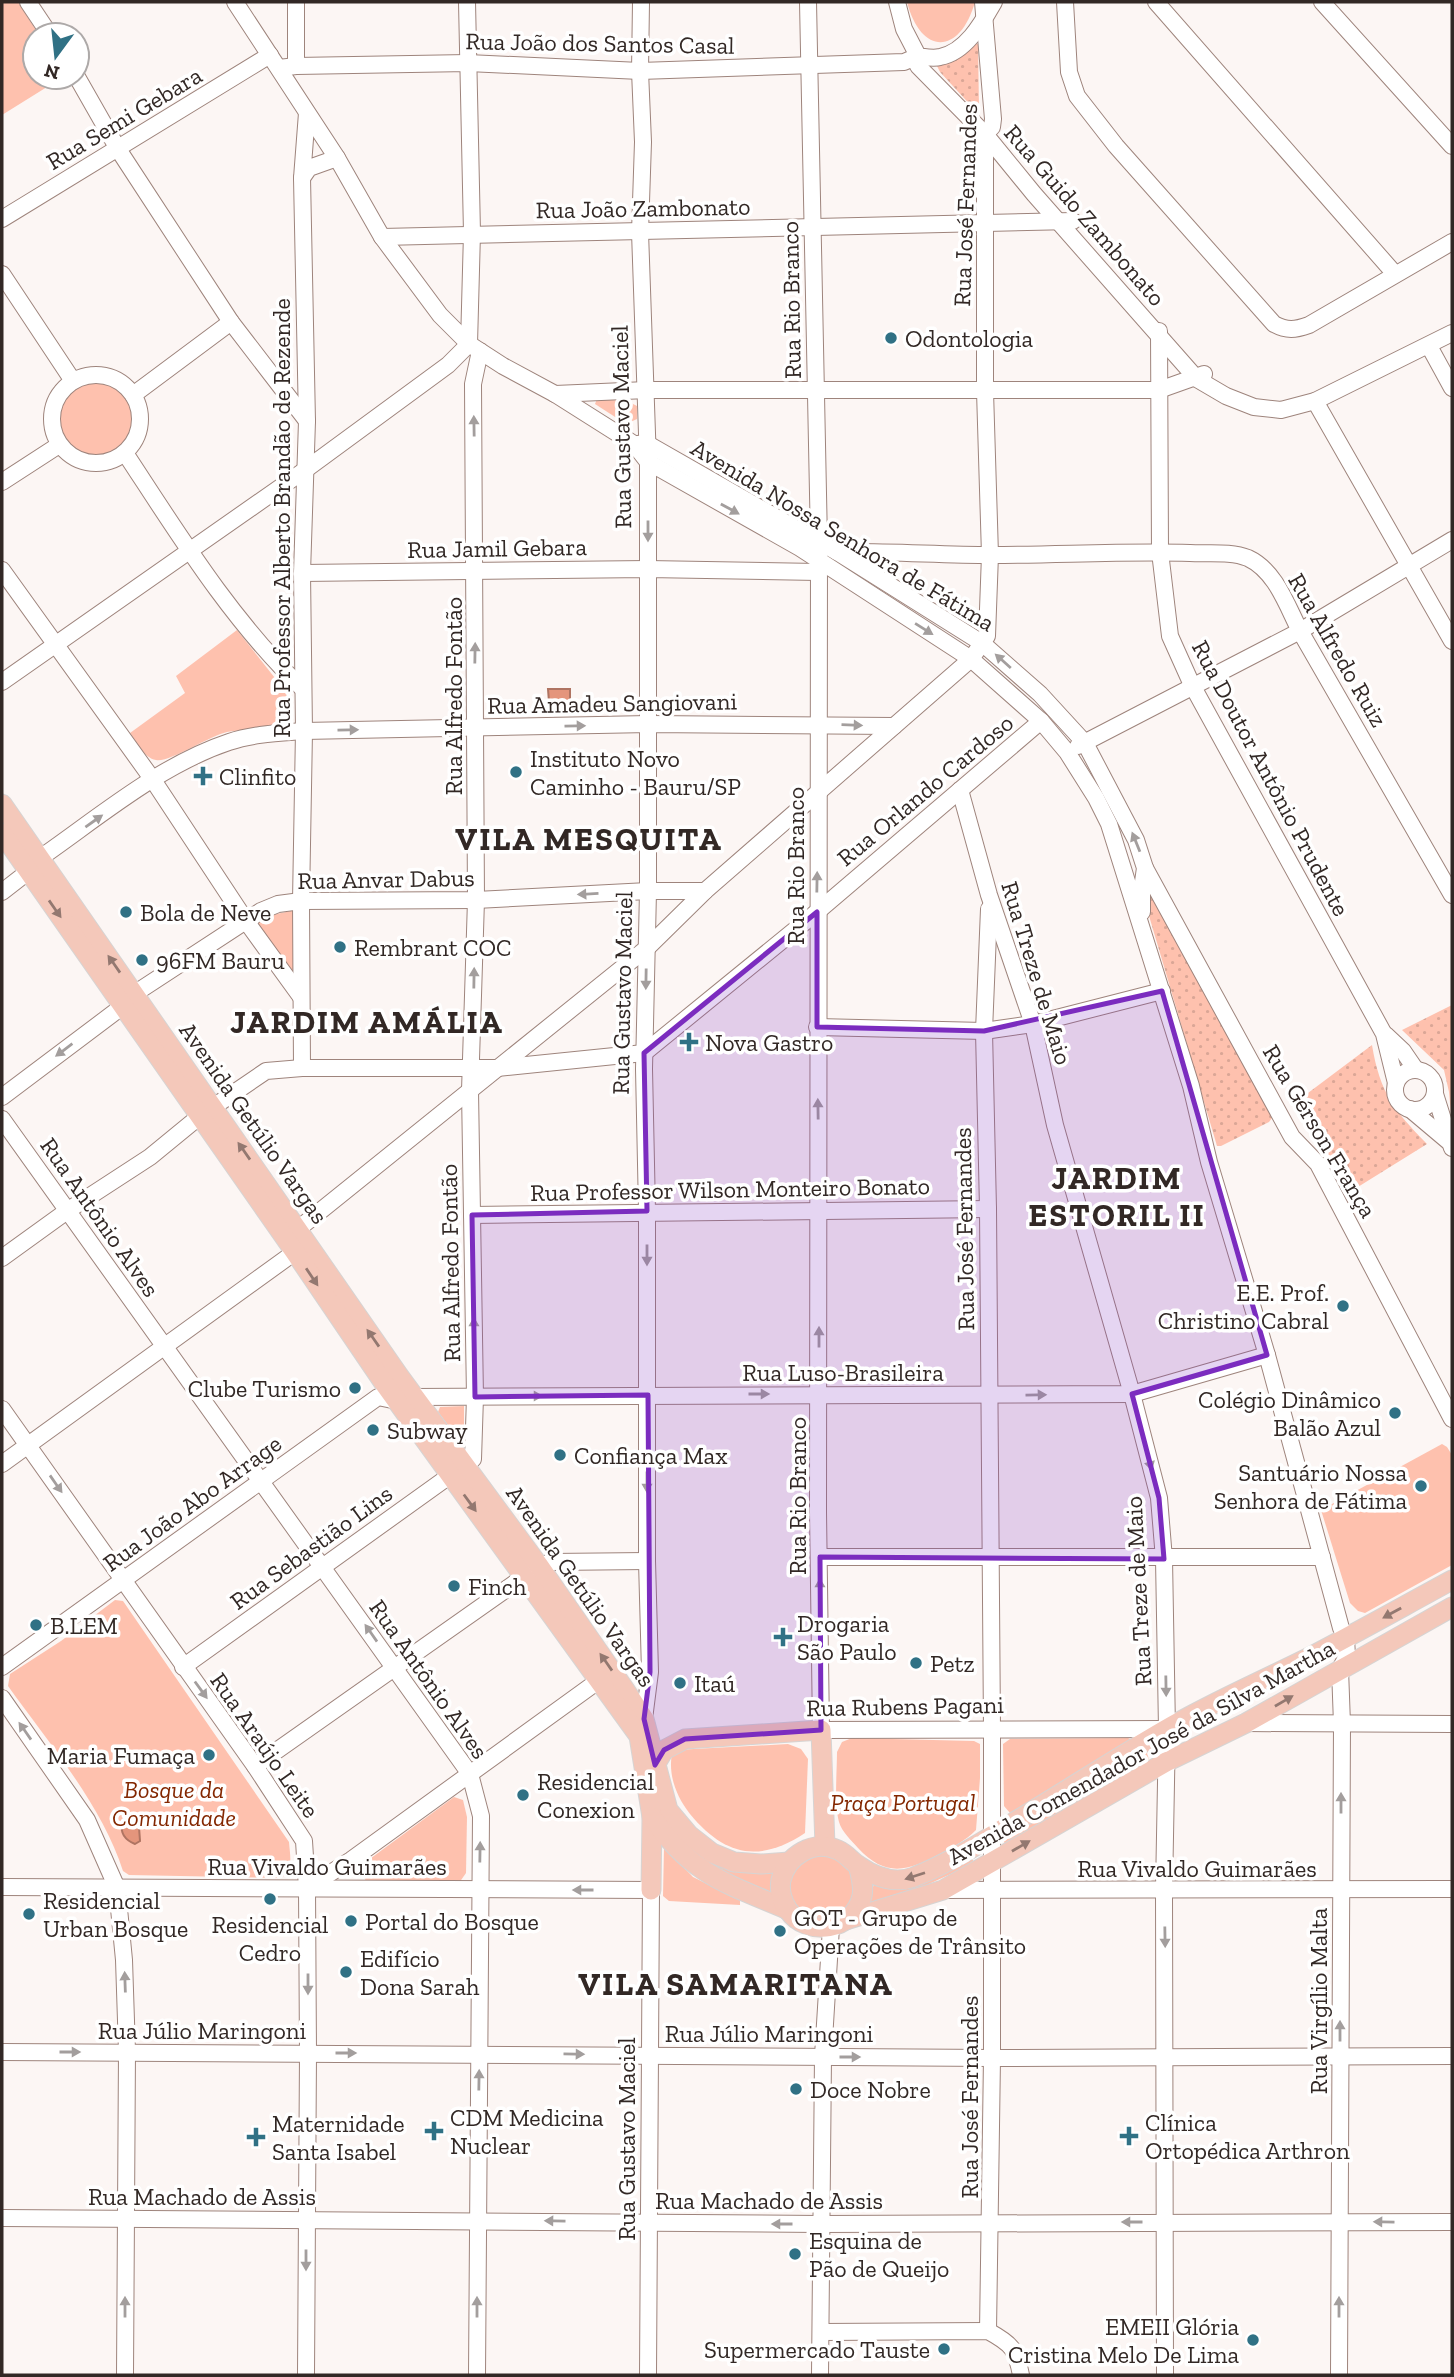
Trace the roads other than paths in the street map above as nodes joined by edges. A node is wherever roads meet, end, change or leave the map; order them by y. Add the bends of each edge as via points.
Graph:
1 (28, 2) edge
2 (236, 2) edge
3 (296, 2) edge
4 (467, 2) edge
5 (641, 2) edge
6 (808, 2) edge
7 (897, 2) edge
8 (983, 2) edge
9 (994, 2) edge
10 (1065, 2) edge
11 (1156, 2) edge
12 (1322, 2) edge
13 (983, 20) junction
14 (41, 21) edge
15 (918, 56) junction
16 (281, 63) junction
17 (468, 63) junction
18 (808, 67) junction
19 (640, 71) junction
20 (85, 91) edge
21 (307, 113) junction
22 (988, 131) junction
23 (1452, 146) edge
24 (118, 149) junction
25 (337, 158) junction
26 (302, 178) junction
27 (2, 219) edge
28 (1066, 221) junction
29 (983, 223) junction
30 (813, 227) junction
31 (640, 232) junction
32 (472, 233) junction
33 (382, 237) junction
34 (1452, 242) edge
35 (2, 274) edge
36 (1395, 274) junction
37 (231, 322) junction
38 (1160, 328) junction
39 (1452, 332) edge
40 (1429, 345) junction
41 (475, 348) junction
42 (448, 365) junction
43 (270, 372) junction
44 (1202, 376) junction
45 (74, 381) junction
46 (473, 384) junction
47 (1452, 388) edge
48 (306, 390) junction
49 (647, 390) junction
50 (1159, 390) junction
51 (816, 391) junction
52 (985, 391) junction
53 (555, 394) junction
54 (133, 396) junction
55 (1315, 401) junction
56 (307, 421) junction
57 (640, 444) junction
58 (59, 445) junction
59 (125, 453) junction
60 (648, 462) junction
61 (305, 470) junction
62 (2, 482) edge
63 (1452, 540) edge
64 (818, 542) junction
65 (800, 548) junction
66 (188, 550) junction
67 (895, 551) junction
68 (837, 552) junction
69 (1160, 552) junction
70 (990, 555) junction
71 (1409, 564) junction
72 (818, 567) junction
73 (648, 569) junction
74 (2, 570) edge
75 (778, 570) junction
76 (476, 571) junction
77 (868, 572) junction
78 (302, 573) junction
79 (1300, 631) junction
80 (1452, 641) edge
81 (982, 643) junction
82 (54, 644) junction
83 (971, 659) junction
84 (2, 682) edge
85 (1192, 685) junction
86 (302, 688) junction
87 (1041, 721) junction
88 (649, 724) junction
89 (817, 724) junction
90 (894, 726) junction
91 (474, 727) junction
92 (304, 730) junction
93 (1085, 743) junction
94 (1067, 752) junction
95 (153, 780) junction
96 (960, 790) junction
97 (818, 792) junction
98 (2, 804) edge
99 (2, 833) edge
100 (34, 865) junction
101 (1145, 871) junction
102 (1124, 874) junction
103 (648, 891) junction
104 (705, 891) junction
105 (2, 892) edge
106 (989, 895) junction
107 (1452, 895) edge
108 (476, 900) junction
109 (301, 901) junction
110 (817, 912) junction
111 (246, 920) junction
112 (1143, 932) junction
113 (1006, 946) junction
114 (988, 947) junction
115 (646, 948) junction
116 (1162, 990) junction
117 (301, 996) junction
118 (129, 1000) junction
119 (1033, 1024) junction
120 (817, 1027) junction
121 (984, 1031) junction
122 (1384, 1034) junction
123 (644, 1053) junction
124 (302, 1068) junction
125 (472, 1068) junction
126 (497, 1068) junction
127 (1416, 1070) junction
128 (1396, 1083) junction
129 (470, 1091) junction
130 (1435, 1094) junction
131 (2, 1097) edge
132 (1410, 1109) junction
133 (207, 1111) junction
134 (2, 1119) edge
135 (1450, 1145) edge
136 (988, 1209) junction
137 (820, 1210) junction
138 (67, 1211) junction
139 (647, 1211) junction
140 (472, 1215) junction
141 (299, 1229) junction
142 (295, 1252) junction
143 (2, 1258) edge
144 (165, 1348) junction
145 (1267, 1355) junction
146 (395, 1392) junction
147 (819, 1394) junction
148 (1132, 1394) junction
149 (648, 1395) junction
150 (989, 1395) junction
151 (475, 1396) junction
152 (2, 1409) edge
153 (1452, 1419) edge
154 (28, 1445) junction
155 (2, 1464) edge
156 (457, 1470) junction
157 (262, 1480) junction
158 (1322, 1557) junction
159 (820, 1558) junction
160 (990, 1558) junction
161 (1164, 1559) junction
162 (647, 1560) junction
163 (323, 1567) junction
164 (532, 1572) junction
165 (122, 1580) junction
166 (1452, 1580) edge
167 (1452, 1607) edge
168 (1344, 1633) junction
169 (1328, 1648) junction
170 (2, 1667) edge
171 (183, 1667) junction
172 (396, 1669) junction
173 (1340, 1669) junction
174 (650, 1672) junction
175 (598, 1681) junction
176 (625, 1690) junction
177 (2, 1698) edge
178 (1245, 1723) junction
179 (1342, 1724) junction
180 (1452, 1724) edge
181 (641, 1727) junction
182 (1167, 1729) junction
183 (821, 1730) junction
184 (992, 1730) junction
185 (1166, 1762) junction
186 (655, 1765) junction
187 (255, 1766) junction
188 (470, 1774) junction
189 (652, 1817) junction
190 (990, 1837) junction
191 (825, 1846) junction
192 (789, 1862) junction
193 (991, 1863) junction
194 (858, 1865) junction
195 (2, 1887) edge
196 (117, 1888) junction
197 (307, 1888) junction
198 (1452, 1889) edge
199 (480, 1890) junction
200 (651, 1890) junction
201 (943, 1890) junction
202 (1164, 1890) junction
203 (1341, 1890) junction
204 (991, 1892) junction
205 (786, 1909) junction
206 (839, 1924) junction
207 (2, 2052) edge
208 (127, 2052) junction
209 (309, 2053) junction
210 (479, 2053) junction
211 (651, 2055) junction
212 (822, 2056) junction
213 (1340, 2056) junction
214 (1452, 2056) edge
215 (1166, 2057) junction
216 (992, 2058) junction
217 (2, 2218) edge
218 (126, 2218) junction
219 (307, 2219) junction
220 (477, 2220) junction
221 (1339, 2221) junction
222 (991, 2222) junction
223 (1166, 2222) junction
224 (1452, 2222) edge
225 (650, 2223) junction
226 (820, 2224) junction
227 (988, 2331) junction
228 (822, 2332) junction
229 (125, 2375) edge
230 (306, 2375) edge
231 (477, 2375) edge
232 (648, 2375) edge
233 (820, 2375) edge
234 (1021, 2375) edge
235 (1165, 2375) edge
236 (1339, 2375) edge

1 - 14 street
2 - 16 street, Avenida Nossa Senhora de Fátima
3 - 16 street
4 - 17 street, Rua Alfredo Fontão
5 - 19 street, Rua Gustavo Maciel
6 - 18 street, Rua Rio Branco
7 - 15 street
8 - 13 street, Rua José Fernandes
9 - 13 street
10 - 36 street via 1069,72 1082,104 1274,324 1294,330 1309,325
11 - 36 street
12 - 23 street
13 - 15 street via 955,52 939,58
13 - 22 street, Rua José Fernandes via 988,41
15 - 18 street, Rua João dos Santos Casal via 904,62
15 - 22 street, Rua Guido Zambonato via 918,66
16 - 17 street, Rua João dos Santos Casal
16 - 21 street, Avenida Nossa Senhora de Fátima
16 - 24 street, Rua Semi Gebara
17 - 19 street, Rua João dos Santos Casal
17 - 32 street, Rua Alfredo Fontão
18 - 19 street, Rua João dos Santos Casal
18 - 30 street, Rua Rio Branco
19 - 31 street, Rua Gustavo Maciel
20 - 24 street
21 - 25 street, Avenida Nossa Senhora de Fátima
21 - 26 street, Rua Professor Alberto Brandão de Rezende
22 - 28 street, Rua Guido Zambonato
22 - 29 street, Rua José Fernandes
24 - 27 street, Rua Semi Gebara
24 - 37 street
25 - 26 street via 309,168
25 - 33 street, Avenida Nossa Senhora de Fátima
26 - 48 street, Rua Professor Alberto Brandão de Rezende
28 - 29 street, Rua João Zambonato
28 - 38 street, Rua Guido Zambonato
29 - 30 street, Rua João Zambonato
29 - 52 street, Rua José Fernandes
30 - 31 street, Rua João Zambonato
30 - 51 street, Rua Rio Branco
31 - 32 street, Rua João Zambonato
31 - 49 street, Rua Gustavo Maciel
32 - 33 street, Rua João Zambonato
32 - 41 street, Rua Alfredo Fontão
33 - 41 street, Avenida Nossa Senhora de Fátima via 440,315
34 - 36 street
35 - 45 street
37 - 43 street
37 - 54 street
38 - 44 street, Rua Guido Zambonato
38 - 50 street, Rua Doutor Antônio Prudente
39 - 40 street, Rua Guido Zambonato
40 - 47 street
40 - 55 street, Rua Guido Zambonato
41 - 42 street
41 - 46 street, Rua Alfredo Fontão
41 - 53 street, Avenida Nossa Senhora de Fátima
42 - 46 street
42 - 61 street
43 - 48 street via 291,387
43 - 56 street
44 - 50 street
44 - 55 street, Rua Guido Zambonato via 1226,396 1254,407 1281,410
45 - 54 street via 102,375 120,382
45 - 58 street via 59,393 52,410 52,428
76 -> 46 street, Rua Alfredo Fontão
48 - 56 street, Rua Professor Alberto Brandão de Rezende
49 - 51 street
49 - 53 street
49 - 57 street, Rua Gustavo Maciel
50 - 52 street
50 - 69 street, Rua Doutor Antônio Prudente
51 - 52 street
51 - 64 street, Rua Rio Branco
52 - 70 street, Rua José Fernandes
53 - 57 street, Avenida Nossa Senhora de Fátima
54 - 59 street via 139,430
55 - 71 street
56 - 61 street, Rua Professor Alberto Brandão de Rezende
57 - 60 street, Rua Gustavo Maciel
57 - 64 street, Avenida Nossa Senhora de Fátima
58 - 59 street via 90,463 109,462
58 - 62 street
59 - 66 street
60 -> 65 street, Avenida Nossa Senhora de Fátima
60 -> 73 street, Rua Gustavo Maciel
61 - 66 street
61 - 78 street, Rua Professor Alberto Brandão de Rezende
63 - 71 street
64 - 68 street, Avenida Nossa Senhora de Fátima
64 - 72 street, Rua Rio Branco
65 - 72 street, Avenida Nossa Senhora de Fátima
65 - 75 street
66 - 82 street
66 - 86 street via 271,658
67 - 68 street
67 - 70 street, Rua Alfredo Ruiz
67 - 77 street
68 - 77 street, Avenida Nossa Senhora de Fátima
69 - 70 street, Rua Alfredo Ruiz
69 - 79 street, Rua Alfredo Ruiz via 1237,554 1251,559 1278,587
69 - 85 street, Rua Doutor Antônio Prudente via 1170,636
70 - 81 street, Rua José Fernandes via 987,636
71 - 79 street
71 - 80 street
72 - 75 street, Rua Jamil Gebara
72 -> 83 street, Avenida Nossa Senhora de Fátima
72 - 89 street, Rua Rio Branco
73 - 75 street, Rua Jamil Gebara
73 - 76 street, Rua Jamil Gebara
73 - 88 street, Rua Gustavo Maciel
74 - 82 street
76 - 78 street, Rua Jamil Gebara
91 -> 76 street, Rua Alfredo Fontão
77 - 81 street, Avenida Nossa Senhora de Fátima
78 - 86 street, Rua Professor Alberto Brandão de Rezende
79 - 85 street
79 - 107 street, Rua Alfredo Ruiz
81 - 83 street
93 -> 81 street, Avenida Nossa Senhora de Fátima via 1040,694
82 - 84 street
82 - 95 street
83 - 87 street, Avenida Nossa Senhora de Fátima
83 - 90 street
85 - 93 street
85 - 122 street, Rua Doutor Antônio Prudente
86 - 92 street, Rua Professor Alberto Brandão de Rezende
87 - 94 street, Avenida Nossa Senhora de Fátima
87 - 96 street, Rua Orlando Cardoso
88 - 89 street, Rua Amadeu Sangiovani
91 -> 88 street, Rua Amadeu Sangiovani
88 - 103 street, Rua Gustavo Maciel
89 -> 90 street, Rua Amadeu Sangiovani
89 - 97 street, Rua Rio Branco
90 - 97 street
92 -> 91 street, Rua Amadeu Sangiovani
91 - 108 street, Rua Alfredo Fontão
92 - 95 street, Rua Amadeu Sangiovani via 231,741 173,766
92 - 109 street, Rua Professor Alberto Brandão de Rezende
93 - 94 street
101 -> 93 street, Avenida Nossa Senhora de Fátima via 1136,840
94 - 102 street, Avenida Nossa Senhora de Fátima via 1109,824
100 -> 95 street, Rua Amadeu Sangiovani
95 - 111 street
96 - 106 street, Rua Treze de Maio
96 - 110 street, Rua Orlando Cardoso
97 - 104 street
110 -> 97 street, Rua Rio Branco
98 - 100 main road, Avenida Getúlio Vargas
99 - 100 main road, Avenida Getúlio Vargas
100 - 105 street, Rua Amadeu Sangiovani
100 - 118 main road, Avenida Getúlio Vargas
101 - 102 street
101 - 112 street, Avenida Nossa Senhora de Fátima
101 - 153 street, Rua Gérson França via 1292,1137 1318,1164
102 - 112 street, Avenida Nossa Senhora de Fátima
103 - 104 street, Rua Anvar Dabus
103 -> 108 street, Rua Anvar Dabus
103 - 115 street, Rua Gustavo Maciel
104 - 115 street
106 - 113 street, Rua Treze de Maio
106 - 114 street, Rua José Fernandes
108 - 109 street, Rua Anvar Dabus
125 -> 108 street, Rua Alfredo Fontão
109 - 111 street, Rua Anvar Dabus via 278,904
109 - 117 street, Rua Professor Alberto Brandão de Rezende
110 - 120 street, Rua Rio Branco
110 - 123 street, Rua Orlando Cardoso
111 - 117 street
111 - 118 street, Rua Anvar Dabus
112 - 116 street, Avenida Nossa Senhora de Fátima
113 - 114 street
113 - 119 street, Rua Treze de Maio
114 - 121 street, Rua José Fernandes
115 -> 123 street, Rua Gustavo Maciel
115 - 126 street
116 - 119 street
116 - 145 street, Avenida Nossa Senhora de Fátima
117 - 124 street, Rua Professor Alberto Brandão de Rezende
118 -> 131 street, Rua Anvar Dabus
118 - 133 main road, Avenida Getúlio Vargas
119 - 121 street
119 - 148 street, Rua Treze de Maio via 1055,1125
120 - 121 street
137 -> 120 street, Rua Rio Branco
121 - 136 street, Rua José Fernandes
122 - 127 street, Rua Doutor Antônio Prudente
122 - 128 street, Rua Doutor Antônio Prudente
123 - 126 street
123 - 139 street, Rua Gustavo Maciel
124 - 125 street
124 - 133 street via 266,1071
125 - 126 street
125 - 129 street, Rua Alfredo Fontão
126 - 129 street
127 - 128 street
127 - 130 street, Rua Doutor Antônio Prudente via 1430,1076
128 - 132 street, Rua Doutor Antônio Prudente via 1399,1102
129 - 140 street, Rua Alfredo Fontão
129 - 141 street
130 - 132 street via 1429,1105
130 - 135 street, Rua Doutor Antônio Prudente
132 - 135 street, Rua Doutor Antônio Prudente
133 - 138 street via 150,1157
141 -> 133 main road, Avenida Getúlio Vargas
133 - 142 main road, Avenida Getúlio Vargas
134 - 138 street, Rua Antônio Alves
136 - 137 street, Rua Professor Wilson Monteiro Bonato
136 - 150 street, Rua José Fernandes
137 - 139 street, Rua Professor Wilson Monteiro Bonato
147 -> 137 street, Rua Rio Branco
138 - 143 street
138 - 144 street, Rua Antônio Alves
139 - 140 street, Rua Professor Wilson Monteiro Bonato
139 -> 149 street, Rua Gustavo Maciel
151 -> 140 street, Rua Alfredo Fontão
146 -> 141 main road, Avenida Getúlio Vargas
142 - 144 street
142 -> 146 main road, Avenida Getúlio Vargas
144 - 154 street
144 - 157 street, Rua Antônio Alves
145 - 148 street, Rua Luso-Brasileira
145 - 158 street, Avenida Nossa Senhora de Fátima
146 - 151 street, Rua Luso-Brasileira
146 - 156 main road, Avenida Getúlio Vargas
146 - 157 street, Rua João Abo Arrage
149 -> 147 street, Rua Luso-Brasileira
147 - 150 street, Rua Luso-Brasileira
147 - 159 street, Rua Rio Branco
150 -> 148 street, Rua Luso-Brasileira
148 -> 161 street, Rua Treze de Maio via 1159,1498
151 -> 149 street, Rua Luso-Brasileira
149 -> 162 street, Rua Gustavo Maciel
150 - 160 street, Rua José Fernandes
151 - 156 street, Rua Alfredo Fontão via 473,1459
152 - 154 street, Rua Araújo Leite
154 - 155 street
154 -> 165 street, Rua Araújo Leite
156 - 163 street, Rua Sebastião Lins
156 - 164 main road, Avenida Getúlio Vargas
157 - 163 street, Rua Antônio Alves
157 - 165 street, Rua João Abo Arrage
158 - 161 street
158 - 168 street, Avenida Nossa Senhora de Fátima
159 - 160 street
183 -> 159 street, Rua Rio Branco
160 - 161 street
160 - 184 street, Rua José Fernandes
161 -> 182 street, Rua Treze de Maio
162 - 164 street via 551,1562
162 - 174 street, Rua Gustavo Maciel
163 - 171 street, Rua Sebastião Lins
172 -> 163 street, Rua Antônio Alves
164 - 172 street
164 - 175 main road, Avenida Getúlio Vargas
176 -> 164 main road, Avenida Getúlio Vargas
165 - 170 street, Rua João Abo Arrage
165 - 171 street, Rua Araújo Leite
166 -> 168 main road, Avenida Comendador José da Silva Martha
167 - 173 main road, Avenida Comendador José da Silva Martha
168 - 169 main road, Avenida Comendador José da Silva Martha
168 - 173 street, Rua Virgílio Malta via 1348,1657
169 - 173 main road via 1324,1664
169 - 182 main road, Avenida Comendador José da Silva Martha
171 -> 187 street, Rua Araújo Leite
172 - 187 street
172 - 188 street, Rua Antônio Alves
178 -> 173 main road, Avenida Comendador José da Silva Martha
173 - 179 street, Rua Virgílio Malta
174 - 176 street
174 - 181 street, Rua Gustavo Maciel
175 - 181 main road, Avenida Getúlio Vargas
175 - 188 street
176 - 181 main road, Avenida Getúlio Vargas
196 -> 177 street via 88,1820
178 - 179 street
178 - 185 main road, Avenida Comendador José da Silva Martha
179 - 180 street
203 -> 179 street, Rua Virgílio Malta
181 - 186 main road
181 - 189 main road, Rua Gustavo Maciel
182 - 184 street, Rua Rubens Pagani
182 - 185 street, Rua Treze de Maio
182 - 190 main road, Avenida Comendador José da Silva Martha
183 - 184 street, Rua Rubens Pagani
183 - 186 main road, Rua Rubens Pagani via 685,1739 664,1750
183 - 191 main road
184 - 190 street
193 -> 185 main road, Avenida Comendador José da Silva Martha
185 - 202 street, Rua Treze de Maio
186 - 192 main road via 668,1810 712,1853 734,1862
187 - 197 street, Rua Araújo Leite via 304,1841
188 - 197 street
199 -> 188 street, Rua Antônio Alves via 481,1816
189 - 200 main road, Rua Gustavo Maciel
189 - 205 main road via 667,1839 706,1874
190 - 193 street, Rua José Fernandes
190 -> 194 main road, Avenida Comendador José da Silva Martha via 908,1879 879,1877
191 - 192 main road via 811,1847
191 - 194 main road
192 - 205 main road via 780,1885
193 - 201 main road, Avenida Comendador José da Silva Martha
193 - 204 street, Rua José Fernandes
194 - 206 main road via 862,1898
195 - 196 street, Rua Vivaldo Guimarães
196 - 197 street, Rua Vivaldo Guimarães
208 -> 196 street
197 - 199 street, Rua Vivaldo Guimarães
197 -> 209 street, Rua Araújo Leite
198 - 203 street, Rua Vivaldo Guimarães
200 -> 199 street, Rua Vivaldo Guimarães
199 - 210 street, Rua Antônio Alves
200 - 211 street, Rua Gustavo Maciel
201 - 204 street, Rua Vivaldo Guimarães
201 - 206 main road, Avenida Comendador José da Silva Martha
202 - 203 street, Rua Vivaldo Guimarães
202 - 204 street, Rua Vivaldo Guimarães
202 -> 215 street, Rua Treze de Maio
213 -> 203 street, Rua Virgílio Malta
204 - 216 street, Rua José Fernandes
205 - 206 main road via 806,1925
206 - 212 street
207 -> 208 street, Rua Júlio Maringoni
208 - 209 street, Rua Júlio Maringoni
208 - 218 street
209 -> 210 street, Rua Júlio Maringoni
209 - 219 street, Rua Araújo Leite
210 -> 211 street, Rua Júlio Maringoni
220 -> 210 street, Rua Antônio Alves
211 - 212 street, Rua Júlio Maringoni
211 - 225 street, Rua Gustavo Maciel
212 -> 216 street, Rua Júlio Maringoni
212 - 226 street
213 - 214 street, Rua Júlio Maringoni
213 - 215 street, Rua Júlio Maringoni
213 - 221 street, Rua Virgílio Malta
215 - 216 street, Rua Júlio Maringoni
215 - 223 street, Rua Treze de Maio
216 - 222 street, Rua José Fernandes
217 - 218 street, Rua Machado de Assis
218 - 219 street, Rua Machado de Assis
229 -> 218 street
219 - 220 street, Rua Machado de Assis
219 -> 230 street, Rua Araújo Leite
225 -> 220 street, Rua Machado de Assis
231 -> 220 street, Rua Antônio Alves
221 - 223 street, Rua Machado de Assis
224 -> 221 street, Rua Machado de Assis
236 -> 221 street, Rua Virgílio Malta
223 -> 222 street, Rua Machado de Assis
222 - 226 street, Rua Machado de Assis
222 - 227 street, Rua José Fernandes
223 - 235 street, Rua Treze de Maio
226 -> 225 street, Rua Machado de Assis
225 - 232 street, Rua Gustavo Maciel
226 - 228 street
227 - 228 street
227 - 234 street via 1017,2354
228 - 233 street

